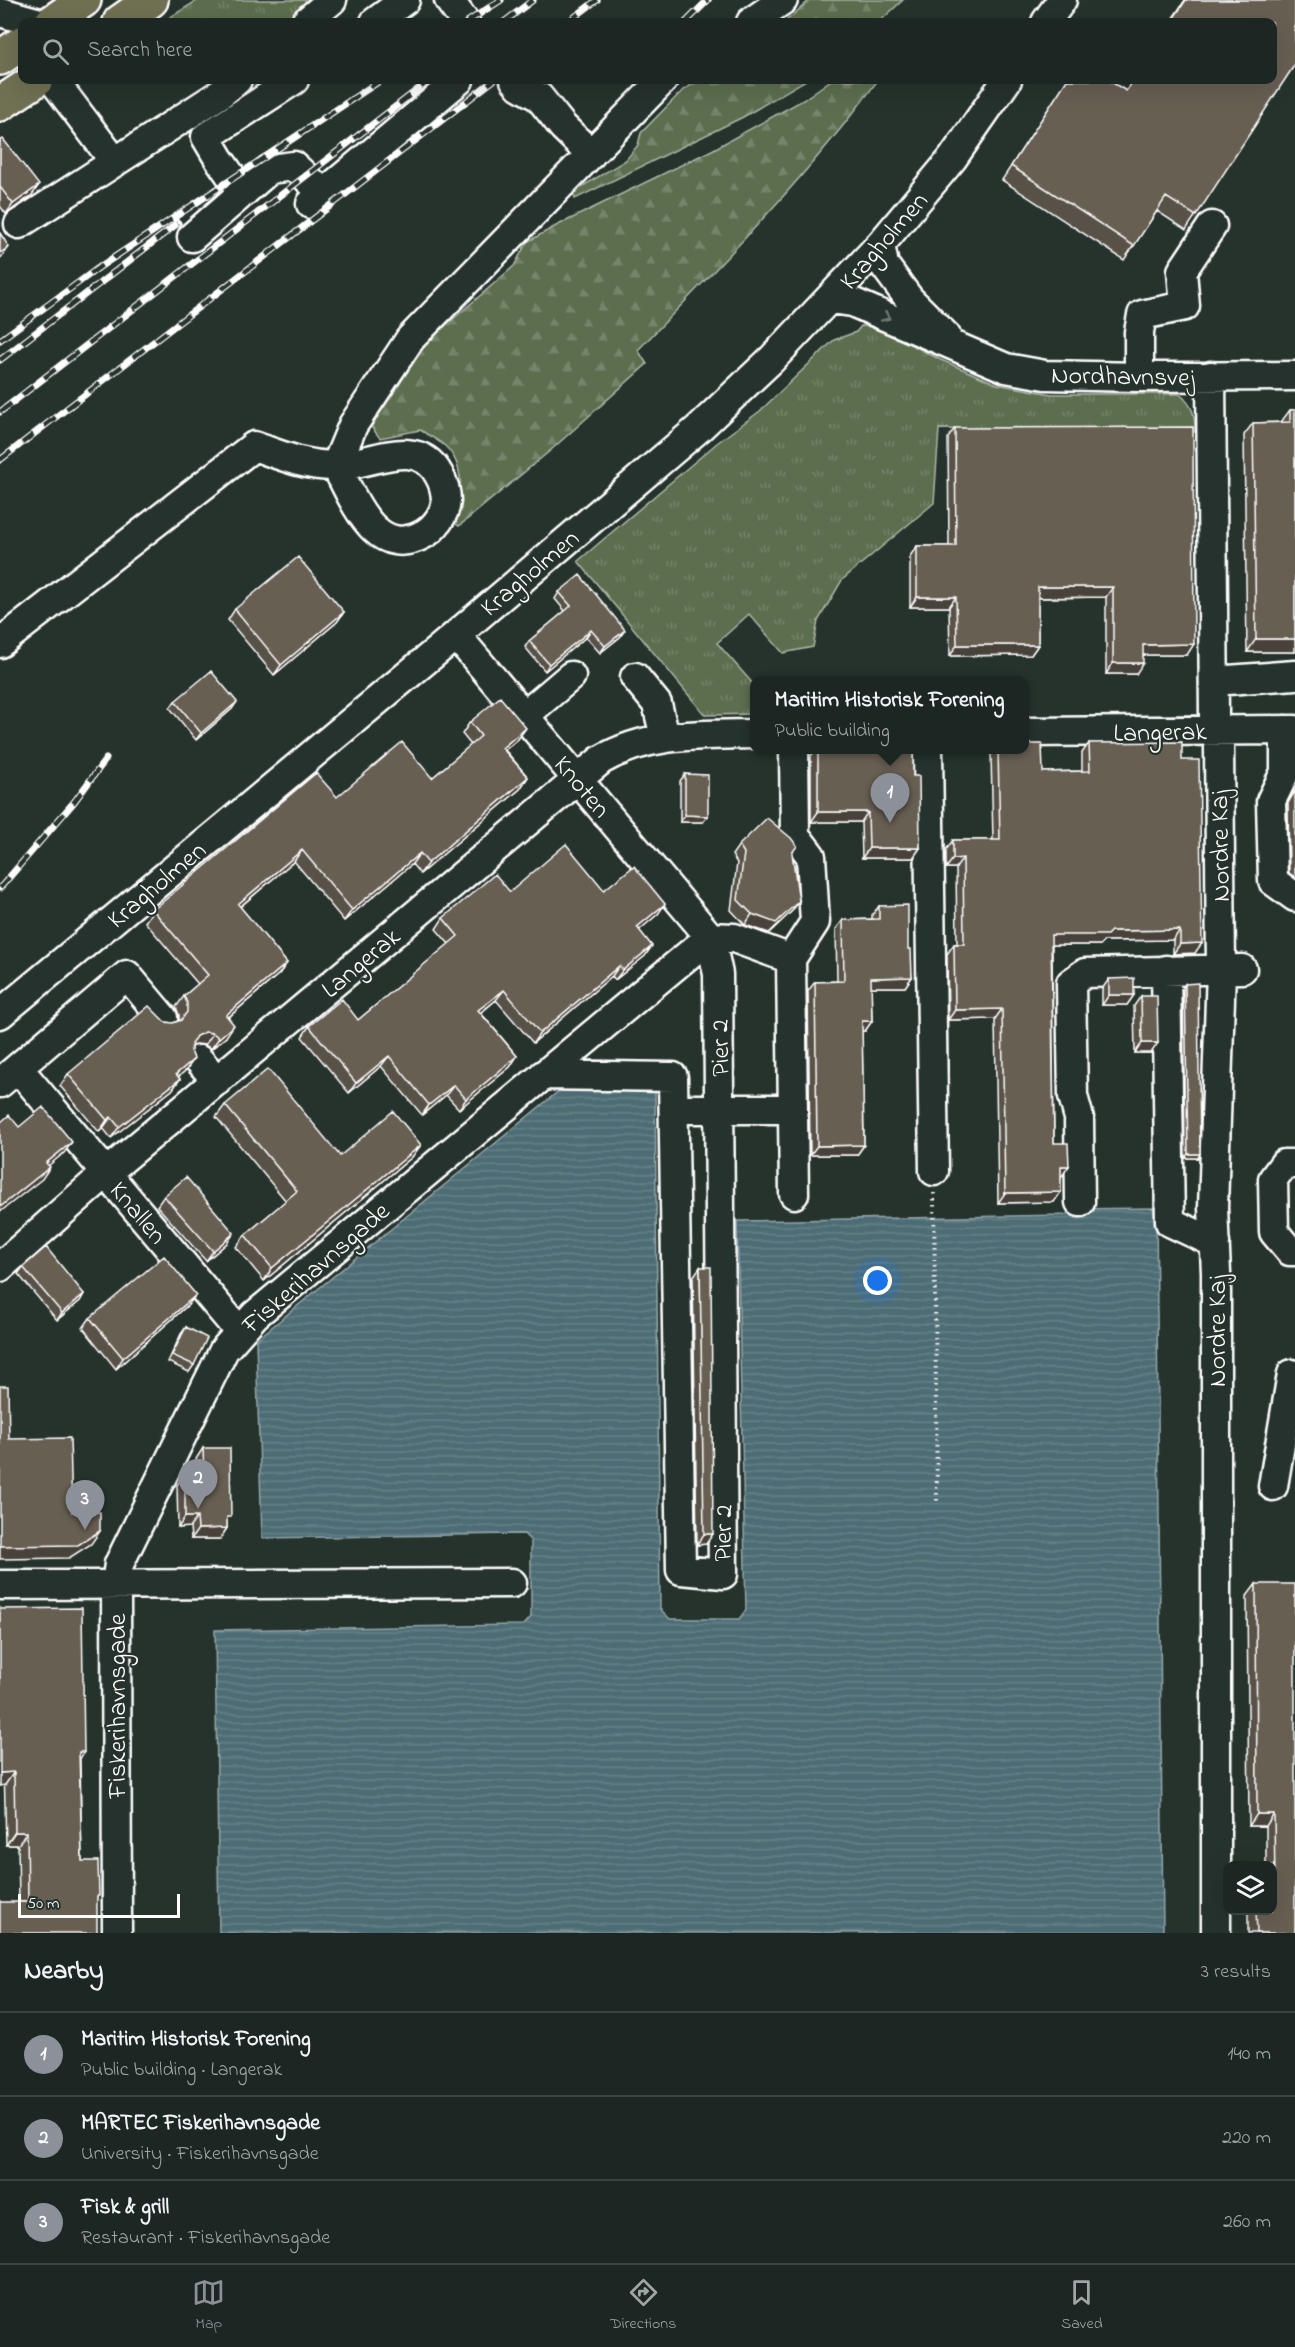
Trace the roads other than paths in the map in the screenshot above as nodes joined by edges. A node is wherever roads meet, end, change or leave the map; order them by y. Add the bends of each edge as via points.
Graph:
1 (84, 0) edge
2 (151, 0) edge
3 (405, 0) edge
4 (449, 0) edge
5 (783, 0) edge
6 (1062, 0) edge
7 (328, 1) edge
8 (0, 12) edge
9 (22, 18) edge
10 (58, 18) edge
11 (126, 18) edge
12 (310, 18) edge
13 (380, 18) edge
14 (462, 18) edge
15 (758, 18) edge
16 (1049, 18) edge
17 (18, 46) edge
18 (0, 58) edge
19 (30, 84) edge
20 (56, 84) edge
21 (232, 84) edge
22 (288, 84) edge
23 (454, 84) edge
24 (518, 84) edge
25 (659, 84) edge
26 (1004, 84) edge
27 (0, 104) edge
28 (591, 154) junction
29 (115, 162) junction
30 (243, 193) junction
31 (20, 224) dead end
32 (1212, 226) dead end
33 (192, 237) dead end
34 (880, 245) junction
35 (831, 299) junction
36 (956, 346) junction
37 (1295, 375) edge
38 (1211, 376) junction
39 (1139, 377) junction
40 (456, 635) junction
41 (0, 643) edge
42 (1295, 675) edge
43 (571, 676) dead end
44 (635, 677) dead end
45 (1214, 681) junction
46 (524, 716) junction
47 (1216, 730) junction
48 (1290, 730) edge
49 (1029, 732) edge
50 (750, 735) edge
51 (664, 737) junction
52 (794, 754) edge
53 (928, 754) edge
54 (1290, 772) edge
55 (578, 780) junction
56 (1295, 897) edge
57 (710, 937) junction
58 (791, 959) junction
59 (1231, 969) junction
60 (1166, 970) junction
61 (0, 1014) edge
62 (163, 1018) edge
63 (543, 1075) junction
64 (9, 1076) edge
65 (719, 1108) junction
66 (674, 1109) junction
67 (793, 1109) junction
68 (1295, 1164) edge
69 (934, 1172) road end
70 (106, 1173) junction
71 (794, 1194) dead end
72 (1080, 1202) dead end
73 (1215, 1243) junction
74 (1295, 1251) edge
75 (0, 1267) edge
76 (239, 1331) junction
77 (1292, 1374) dead end
78 (1274, 1486) edge
79 (512, 1583) dead end
80 (0, 1585) edge
81 (116, 1585) junction
82 (117, 1933) edge
83 (1216, 1933) edge

1 - 10 main road
2 - 11 main road
3 - 13 street
4 - 14 street
5 - 15 street
6 - 16 street
7 - 12 street
8 - 9 street
17 - 18 main road
19 - 27 main road
20 - 29 street
21 - 29 street
22 - 30 street via 206,137
23 - 30 street via 317,199 294,166 270,169
24 - 28 street via 539,97 562,127
25 - 28 street
26 - 34 street, Kragholmen via 952,159
28 - 41 street via 410,339 353,425 336,466 299,463 254,446
29 - 31 street
30 - 33 street
32 - 39 street via 1182,272 1185,306 1142,315
34 - 35 street, Kragholmen
34 - 36 street, Nordhavnsvej via 884,265 909,300
35 -> 36 street, Nordhavnsvej via 852,302
35 - 40 street, Kragholmen via 698,429
36 - 39 street, Nordhavnsvej via 1006,368 1045,375
37 - 38 street, Nordhavnsvej
38 - 39 street, Nordhavnsvej
38 - 45 street, Nordre Kaj
40 - 46 street, Knoten
40 - 61 street, Kragholmen
42 - 45 street
43 - 46 street
44 - 51 street via 657,704
45 - 47 street, Nordre Kaj
46 - 55 street, Knoten
47 - 48 street, Langerak
47 - 49 street, Langerak
47 - 59 street, Nordre Kaj
48 - 54 street
50 - 51 street, Langerak
51 - 55 street, Langerak via 619,750
52 - 58 street via 795,835 811,856 815,922
53 - 69 street
54 - 56 street via 1271,801 1273,881
55 - 57 street, Knoten
55 - 70 street, Langerak via 208,1071
57 - 58 street via 734,938
57 - 63 street, Fiskerihavnsgade
57 - 65 street, Pier 2 via 718,974
58 - 67 street
59 - 60 street
59 - 73 street, Nordre Kaj via 1214,1208
60 - 72 street via 1085,972 1071,983
60 - 73 street via 1170,1222
62 - 64 street via 127,975
63 - 66 street, Pier 2 via 673,1077
63 - 76 street, Fiskerihavnsgade
64 - 70 street, Knallen via 40,1094
65 - 66 street
65 - 66 street, Pier 2 via 723,1574 681,1570
65 - 67 street
67 - 71 street
68 - 74 street via 1284,1164 1274,1179 1274,1232 1290,1251
70 - 75 street, Langerak
70 - 76 street, Knallen
73 - 83 street, Nordre Kaj
76 - 81 street, Fiskerihavnsgade via 224,1350 131,1535 119,1564
77 - 78 street
79 - 81 street
80 - 81 street
81 - 82 street, Fiskerihavnsgade

